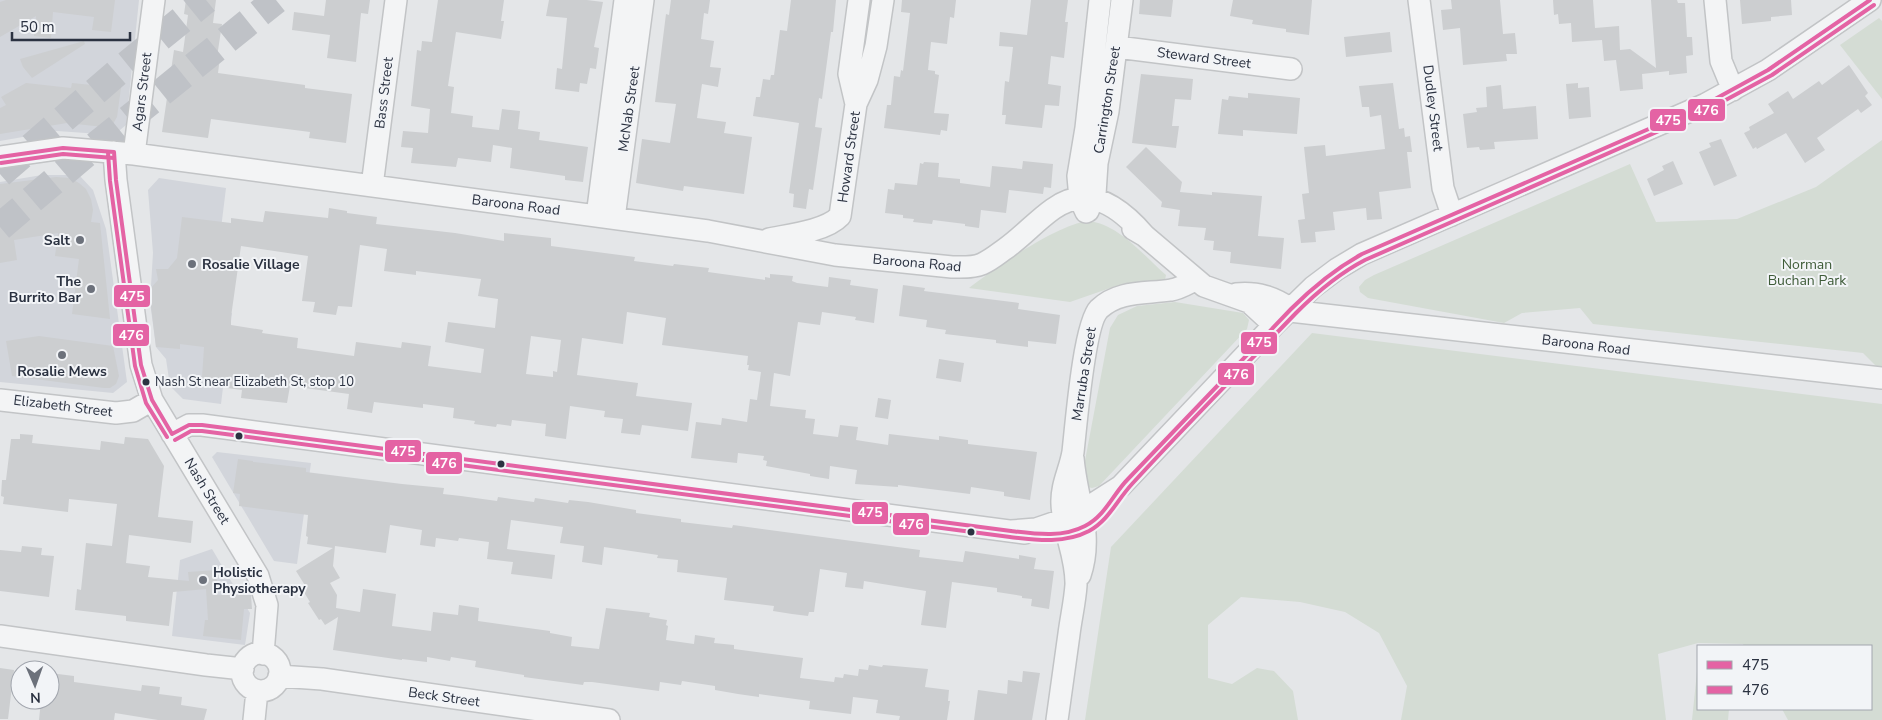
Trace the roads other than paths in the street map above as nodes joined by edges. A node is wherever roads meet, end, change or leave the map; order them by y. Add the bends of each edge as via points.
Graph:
1 (154, 0) edge
2 (396, 0) edge
3 (625, 0) edge
4 (643, 0) edge
5 (858, 0) edge
6 (883, 0) edge
7 (1100, 0) edge
8 (1122, 0) edge
9 (1419, 0) edge
10 (1715, 0) edge
11 (1870, 0) edge
12 (1116, 47) junction
13 (1290, 69) dead end
14 (1733, 90) junction
15 (856, 104) junction
16 (124, 153) junction
17 (0, 157) edge
18 (372, 186) junction
19 (1087, 204) junction
20 (1452, 215) junction
21 (606, 217) junction
22 (761, 241) junction
23 (1195, 280) junction
24 (1226, 294) junction
25 (1291, 310) junction
26 (1274, 325) junction
27 (1882, 378) edge
28 (0, 400) edge
29 (152, 400) junction
30 (172, 434) junction
31 (1074, 523) junction
32 (0, 636) edge
33 (263, 654) junction
34 (243, 669) junction
35 (280, 676) junction
36 (257, 690) junction
37 (254, 720) edge
38 (609, 720) edge
39 (1057, 720) edge

1 - 16 street, Agars Street
2 - 18 street, Bass Street
3 - 21 street, McNab Street
4 - 21 street, McNab Street
5 - 15 street, Howard Street via 848,74
6 - 15 street, Howard Street via 876,46 867,80
7 - 19 street, Carrington Street via 1078,174
8 - 12 street, Carrington Street
9 - 20 street, Dudley Street via 1443,188
10 - 14 street via 1721,61
11 - 14 street via 1768,70
12 - 13 street, Steward Street
12 - 19 street, Carrington Street via 1108,111
14 - 20 street
15 - 22 street, Howard Street via 840,216 819,227
16 - 17 street, Baroona Road via 62,148
16 - 18 street, Baroona Road
16 - 29 street, Nash Street via 116,180 141,365
18 - 21 street, Baroona Road
19 - 22 street, Baroona Road via 1067,202 1054,208 1023,236 986,262 961,267 835,255
19 - 23 street, Baroona Road via 1107,203 1120,211
20 - 25 street via 1355,257 1320,282
21 - 22 street, Baroona Road
23 - 24 street, Baroona Road
23 - 31 street, Marruba Street via 1172,290 1122,296 1105,304 1092,320 1072,454 1062,490 1062,503
24 - 25 street, Baroona Road via 1264,295
24 - 26 street, Baroona Road via 1254,305
25 - 26 street
25 - 27 street, Baroona Road
26 - 31 street via 1121,486 1095,520
28 - 29 street, Elizabeth Street via 116,413 133,411
29 - 30 street, Nash Street
30 - 31 street via 189,424 202,425 1044,535
30 - 33 street, Nash Street via 258,576 267,605
31 - 39 street, Marruba Street via 1076,590
32 - 34 street
33 - 34 street via 248,659
33 - 35 street via 278,664
34 - 36 street via 244,680
35 - 36 street via 269,689
35 - 38 street, Beck Street via 322,679
36 - 37 street

